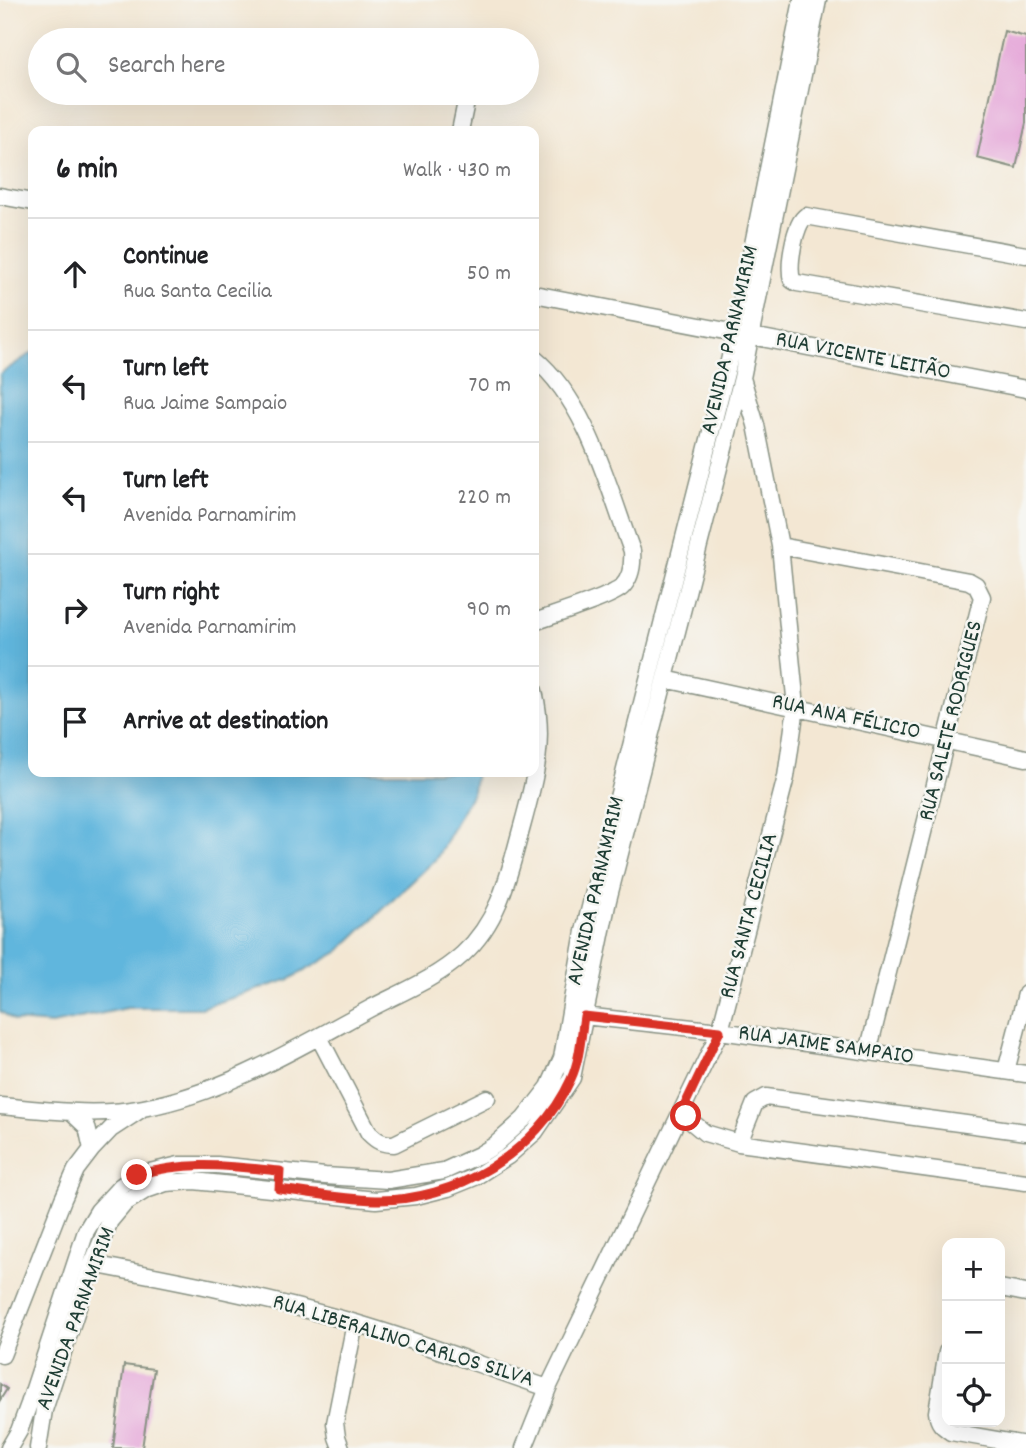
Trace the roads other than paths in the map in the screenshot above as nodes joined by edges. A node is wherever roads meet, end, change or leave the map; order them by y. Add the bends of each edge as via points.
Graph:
1 (802, 0) edge
2 (818, 0) edge
3 (792, 82) junction
4 (465, 105) edge
5 (461, 126) edge
6 (0, 196) edge
7 (28, 201) edge
8 (772, 232) junction
9 (795, 236) junction
10 (1026, 255) edge
11 (539, 295) edge
12 (1026, 322) edge
13 (743, 333) junction
14 (732, 349) junction
15 (539, 362) edge
16 (742, 377) junction
17 (1026, 389) edge
18 (780, 547) junction
19 (539, 620) edge
20 (665, 679) junction
21 (796, 707) junction
22 (539, 713) edge
23 (946, 740) junction
24 (539, 752) edge
25 (1026, 758) edge
26 (535, 777) edge
27 (1026, 994) edge
28 (584, 1016) junction
29 (720, 1031) junction
30 (319, 1037) junction
31 (868, 1052) junction
32 (1006, 1071) junction
33 (1026, 1074) edge
34 (487, 1098) dead end
35 (0, 1106) edge
36 (142, 1108) junction
37 (71, 1112) junction
38 (681, 1113) junction
39 (1026, 1132) edge
40 (739, 1143) junction
41 (92, 1149) junction
42 (280, 1171) junction
43 (1026, 1182) edge
44 (279, 1189) junction
45 (92, 1264) junction
46 (1005, 1289) edge
47 (1026, 1293) edge
48 (355, 1322) junction
49 (57, 1344) junction
50 (2, 1355) dead end
51 (945, 1364) edge
52 (548, 1388) junction
53 (1026, 1445) edge
54 (9, 1448) edge
55 (38, 1448) edge
56 (341, 1448) edge
57 (524, 1448) edge

1 - 3 street, AVENIDA PARNAMIRIM
2 - 3 street, AVENIDA PARNAMIRIM
3 - 8 street, AVENIDA PARNAMIRIM
3 - 13 street, AVENIDA PARNAMIRIM
4 - 5 street
6 - 7 street
8 - 9 street
8 - 13 street, AVENIDA PARNAMIRIM
9 - 10 street via 803,217 811,216
9 - 12 street via 790,271 797,283
11 - 13 street, RUA VICENTE LEITÃO
13 - 14 street, AVENIDA PARNAMIRIM
13 - 16 street, AVENIDA PARNAMIRIM
13 - 17 street, RUA VICENTE LEITÃO
14 - 16 street, RUA SANTA CECILIA
14 - 42 street, AVENIDA PARNAMIRIM via 584,931 562,1058 549,1087 503,1139 444,1171 388,1180
15 - 19 street via 583,422 633,564 629,577 615,592
16 - 18 street, RUA SANTA CECILIA
16 - 20 street, AVENIDA PARNAMIRIM
18 - 21 street, RUA SANTA CECILIA
18 - 23 street, RUA SALETE RODRIGUES via 976,584 981,605
20 - 21 street, RUA ANA FÉLICIO
20 - 28 street, AVENIDA PARNAMIRIM via 608,900
21 - 23 street, RUA ANA FÉLICIO
21 - 29 street, RUA SANTA CECILIA via 786,777
22 - 24 street
23 - 25 street, RUA ANA FÉLICIO
23 - 31 street, RUA SALETE RODRIGUES
26 - 30 street via 509,879 483,932 438,973
27 - 32 street
28 - 29 street, RUA JAIME SAMPAIO
28 - 44 street, AVENIDA PARNAMIRIM via 572,1078 554,1108 509,1156 475,1177 416,1196 376,1200
29 - 31 street, RUA JAIME SAMPAIO
29 - 38 street, RUA SANTA CECILIA
30 - 34 street via 369,1133 384,1144 394,1144
30 - 36 street via 208,1090
31 - 32 street, RUA JAIME SAMPAIO
32 - 33 street, RUA JAIME SAMPAIO
35 - 37 street
36 - 37 street
36 - 41 street
37 - 41 street via 87,1127
38 - 40 street via 705,1133
38 - 52 street, RUA SANTA CECILIA
39 - 40 street via 766,1097 755,1103
40 - 43 street
41 - 50 street via 63,1199
42 - 44 street
42 - 49 street, AVENIDA PARNAMIRIM via 179,1165 137,1175 121,1186 86,1231
44 - 45 street, AVENIDA PARNAMIRIM via 194,1181 146,1190 125,1203 110,1221
45 - 48 street, RUA LIBERALINO CARLOS SILVA via 210,1286
45 - 49 street, AVENIDA PARNAMIRIM
46 - 47 street
48 - 52 street, RUA LIBERALINO CARLOS SILVA
48 - 56 street via 335,1423
49 - 54 street, AVENIDA PARNAMIRIM
49 - 55 street, AVENIDA PARNAMIRIM
51 - 53 street via 937,1412 942,1427
52 - 57 street, RUA SANTA CECILIA

